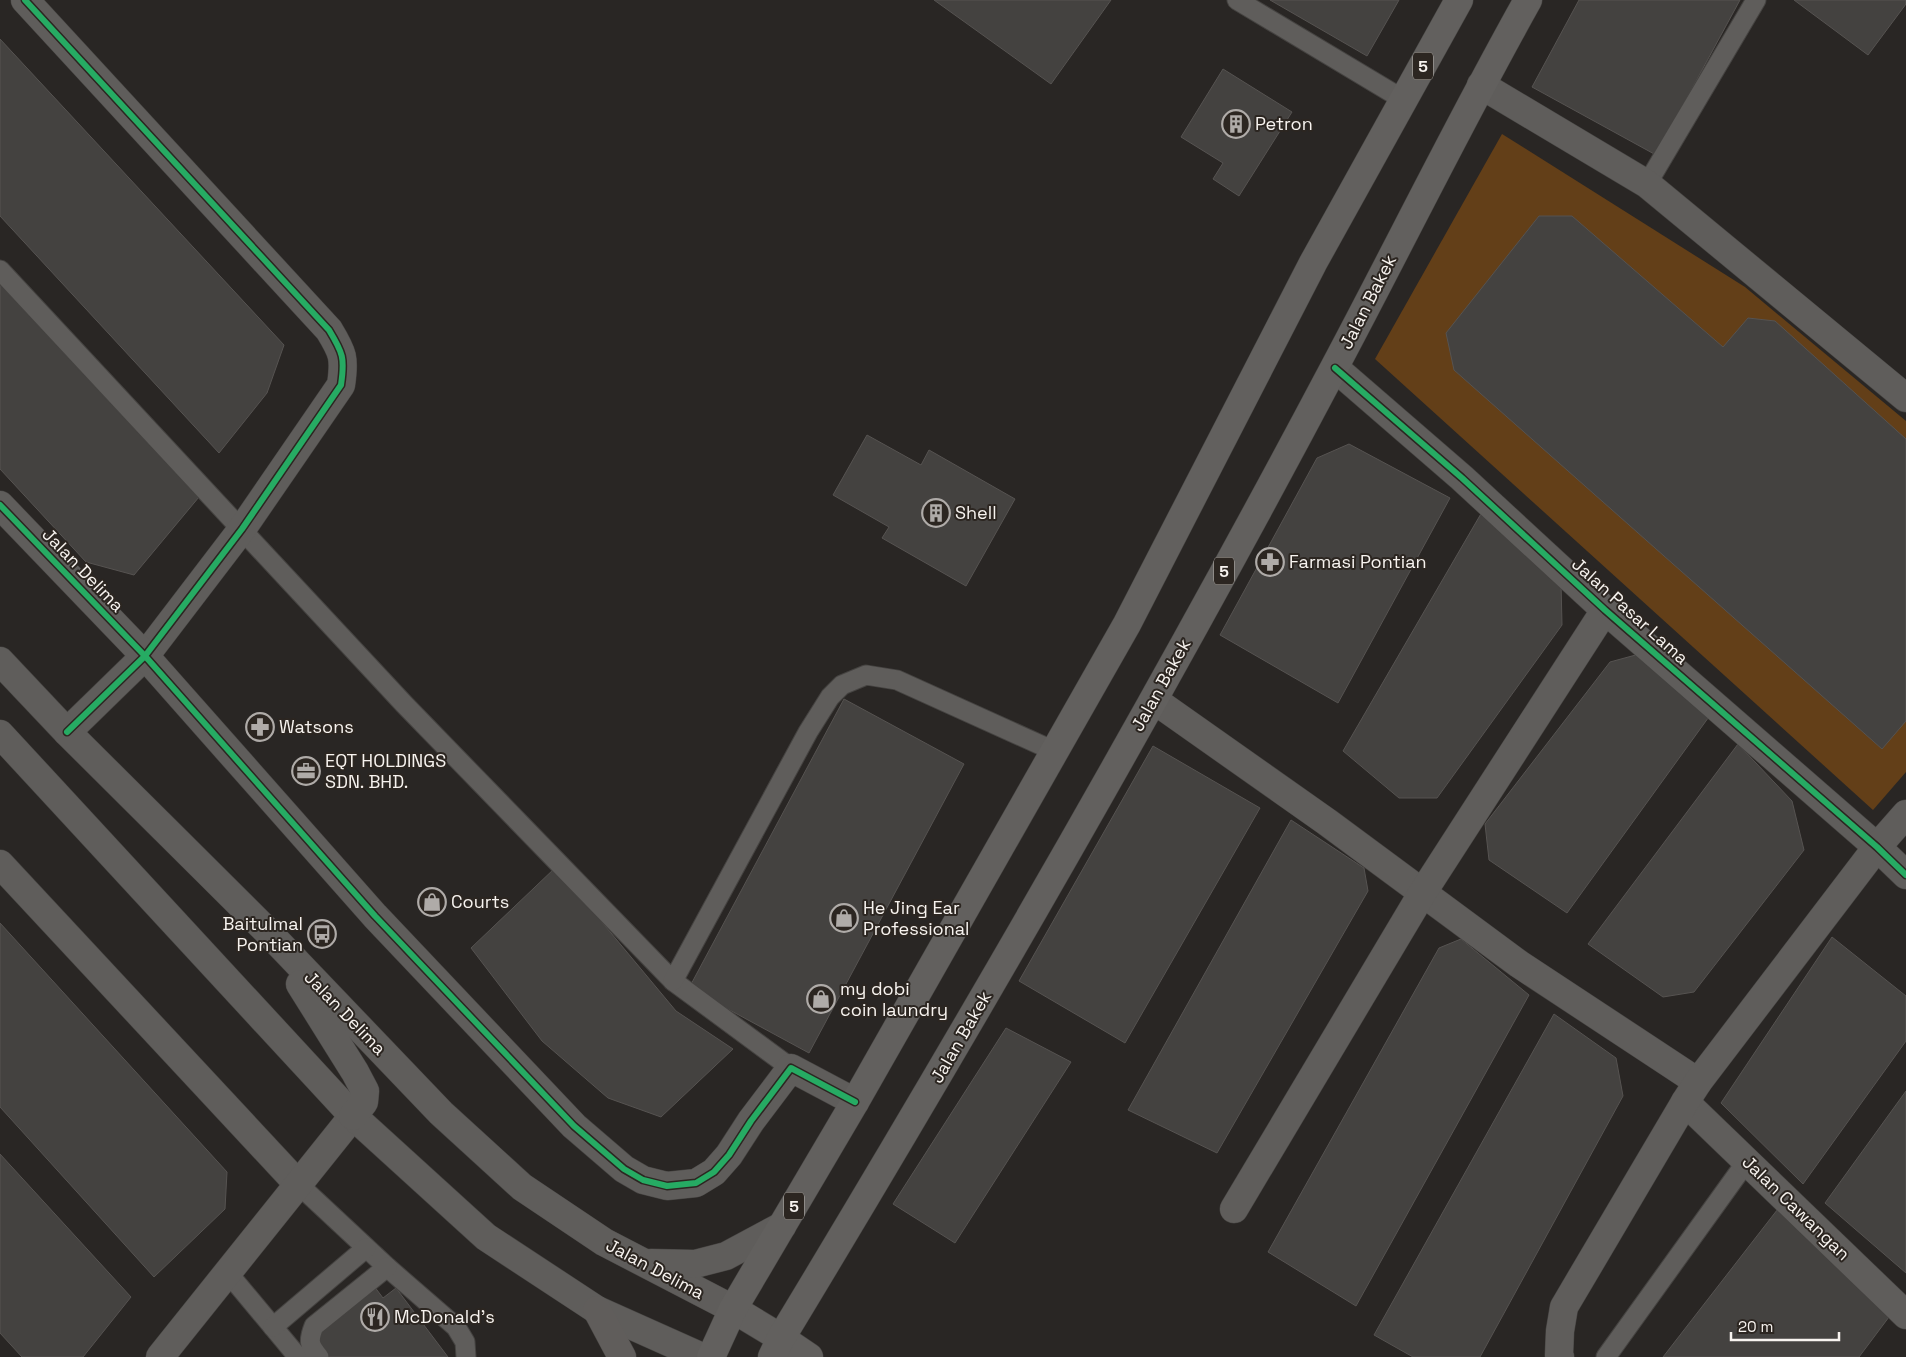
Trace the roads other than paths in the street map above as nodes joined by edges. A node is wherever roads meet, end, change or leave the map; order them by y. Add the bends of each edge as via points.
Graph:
1 (25, 0) edge
2 (1237, 0) edge
3 (1460, 0) edge
4 (1528, 0) edge
5 (1756, 0) edge
6 (1481, 85) junction
7 (1404, 100) junction
8 (1647, 184) junction
9 (0, 270) edge
10 (1335, 368) junction
11 (1906, 398) edge
12 (0, 505) edge
13 (242, 529) junction
14 (1605, 610) junction
15 (144, 656) junction
16 (0, 661) edge
17 (1154, 700) junction
18 (67, 732) junction
19 (0, 734) edge
20 (1054, 752) junction
21 (1906, 814) edge
22 (1877, 847) junction
23 (0, 864) edge
24 (1906, 875) edge
25 (1423, 892) junction
26 (264, 928) junction
27 (673, 981) junction
28 (791, 1068) junction
29 (1691, 1092) junction
30 (855, 1102) junction
31 (353, 1116) junction
32 (1747, 1162) junction
33 (298, 1184) junction
34 (1234, 1209) dead end
35 (782, 1226) junction
36 (366, 1248) junction
37 (645, 1263) junction
38 (387, 1267) junction
39 (228, 1272) junction
40 (597, 1310) junction
41 (733, 1310) junction
42 (1906, 1315) edge
43 (273, 1327) junction
44 (777, 1347) edge
45 (160, 1357) edge
46 (298, 1357) edge
47 (320, 1357) edge
48 (466, 1357) edge
49 (622, 1357) edge
50 (702, 1357) edge
51 (711, 1357) edge
52 (808, 1357) edge
53 (1560, 1357) edge
54 (1606, 1357) edge

1 - 13 street via 329,330 342,351 341,385
2 - 7 lane
3 - 7 highway, 5
4 - 6 highway, Jalan Bakek / 5
5 - 8 lane
6 - 8 street
6 - 10 highway, Jalan Bakek / 5
7 - 20 highway, 5 via 1313,262 1127,624
8 - 11 street
9 - 13 lane
10 - 14 street, Jalan Pasar Lama
10 - 17 highway, Jalan Bakek / 5
12 - 15 street, Jalan Delima
13 - 15 street
13 - 27 lane via 404,704
14 - 22 street, Jalan Pasar Lama
14 - 25 street
15 - 18 street
15 - 28 street, Jalan Delima via 382,923 574,1126 624,1169 643,1180 667,1186 696,1183 714,1172 729,1155
16 - 18 street, Jalan Delima
17 - 25 street, Jalan Cawangan
17 - 44 highway, Jalan Bakek / 5 via 905,1134
18 - 26 street, Jalan Delima
19 - 31 street
20 - 27 lane via 897,680 866,675 842,685 830,697 808,732
20 - 30 highway, 5
21 - 22 street
22 - 24 street, Jalan Pasar Lama
22 - 29 street
23 - 33 street
25 - 29 street, Jalan Cawangan
25 - 34 street
26 - 31 street via 326,1022 365,1091 364,1102
26 - 37 street, Jalan Delima via 441,1113 522,1187 604,1242
27 - 28 lane
28 - 30 street
29 - 32 street, Jalan Cawangan
29 - 53 street via 1564,1307
30 - 35 highway, 5
31 - 33 street
31 - 40 street via 486,1237
32 - 42 street, Jalan Cawangan
32 - 54 lane
33 - 36 lane
33 - 39 street
35 - 37 street via 726,1256 694,1264
35 - 41 highway, 5
36 - 38 lane
36 - 43 lane
37 - 41 street, Jalan Delima
38 - 47 lane via 314,1326 309,1338
38 - 48 lane via 456,1327 465,1342
39 - 43 lane
39 - 45 street
40 - 49 main road
40 - 50 street
41 - 44 highway
41 - 51 highway, 5
43 - 46 lane
44 - 52 highway

